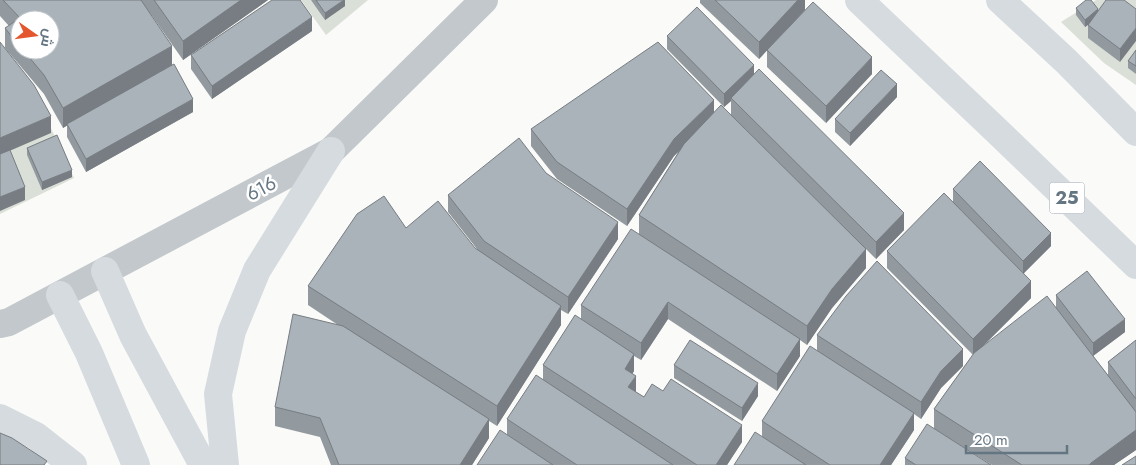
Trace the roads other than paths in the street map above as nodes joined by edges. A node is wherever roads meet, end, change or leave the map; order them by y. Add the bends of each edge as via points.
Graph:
1 (484, 0) edge
2 (859, 0) edge
3 (1000, 0) edge
4 (1066, 61) junction
5 (1136, 103) edge
6 (1136, 132) edge
7 (331, 151) junction
8 (1136, 266) edge
9 (105, 271) junction
10 (60, 295) junction
11 (0, 324) edge
12 (0, 418) edge
13 (73, 465) edge
14 (136, 465) edge
15 (203, 465) edge
16 (225, 465) edge

1 - 7 street, 616
2 - 8 main road, 25
3 - 4 main road
4 - 5 main road
4 - 6 main road
7 - 9 street, 616
7 - 16 main road via 257,270 232,331 218,394
9 - 10 street, 616
9 - 15 main road via 133,335
10 - 11 street, 616 via 10,322
10 - 14 main road via 89,353
12 - 13 main road via 36,436

